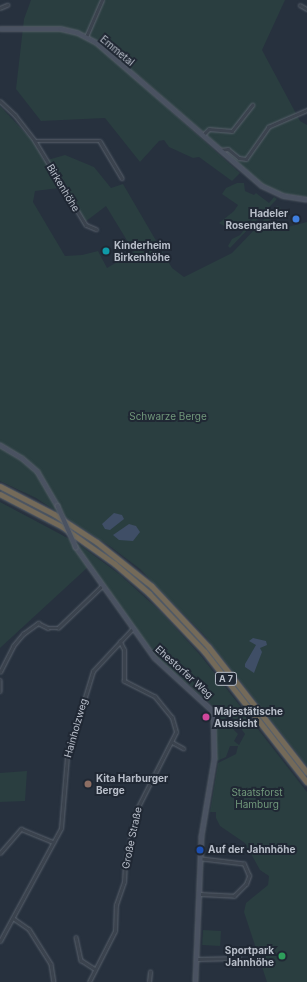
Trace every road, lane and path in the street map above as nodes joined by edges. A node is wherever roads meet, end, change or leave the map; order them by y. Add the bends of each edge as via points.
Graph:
1 (102, 0) edge
2 (7, 5) dead end
3 (300, 5) dead end
4 (0, 8) edge
5 (307, 9) edge
6 (0, 29) edge
7 (86, 37) junction
8 (0, 101) edge
9 (252, 105) dead end
10 (307, 110) edge
11 (203, 136) junction
12 (35, 141) junction
13 (220, 150) junction
14 (122, 178) dead end
15 (307, 200) edge
16 (96, 229) dead end
17 (0, 445) edge
18 (0, 486) edge
19 (0, 494) edge
20 (102, 586) junction
21 (132, 629) junction
22 (120, 642) junction
23 (0, 672) edge
24 (0, 680) edge
25 (0, 690) edge
26 (172, 742) junction
27 (183, 748) dead end
28 (307, 772) edge
29 (307, 782) edge
30 (54, 842) junction
31 (0, 853) edge
32 (202, 859) junction
33 (200, 894) junction
34 (12, 918) junction
35 (76, 936) dead end
36 (0, 941) edge
37 (239, 958) dead end
38 (197, 959) junction
39 (95, 969) junction
40 (150, 972) dead end
41 (54, 982) edge
42 (89, 982) edge
43 (149, 982) edge
44 (196, 982) edge

1 - 7 street
2 - 4 street
3 - 5 street
6 - 7 main road, Emmetal via 56,29
7 - 11 main road, Emmetal via 105,49
8 - 12 street, Birkenhöhe via 15,115
9 - 11 street via 232,131 209,130
10 - 13 street via 268,127 246,158 239,158 228,149
11 - 13 main road, Emmetal
12 - 14 street via 100,141
12 - 16 street, Birkenhöhe via 86,225
13 - 15 main road, Emmetal via 262,186 283,196
17 - 20 main road, Ehestorfer Weg, bridge via 33,467 50,488 76,548
18 - 28 highway, A 7 via 92,538 152,586 209,648
19 - 29 highway, A 7 via 63,527 110,560 149,593 205,652
20 - 21 main road, Ehestorfer Weg
20 - 23 street via 58,628 48,628 38,623 23,634 13,646
21 - 22 street, Hainholzweg
21 - 32 main road, Ehestorfer Weg via 155,658 214,712 215,759 204,824
22 - 26 street, Große Straße via 124,650 124,681 152,694 169,714 176,730
22 - 30 street, Hainholzweg via 96,667 90,679 67,756 63,821
24 - 25 street
26 - 27 street
26 - 39 street, Große Straße via 137,809 125,864 124,884 116,905 115,931
30 - 31 street via 20,829
30 - 34 street, Hainholzweg
32 - 33 main road, Ehestorfer Weg
32 - 33 street via 244,864 249,876 246,884 236,895
33 - 38 main road, Ehestorfer Weg
34 - 36 street, Hainholzweg
34 - 41 street via 30,929 51,964
35 - 39 street via 82,960
37 - 38 street
38 - 44 main road, Ehestorfer Weg
39 - 42 street, Große Straße
40 - 43 street

